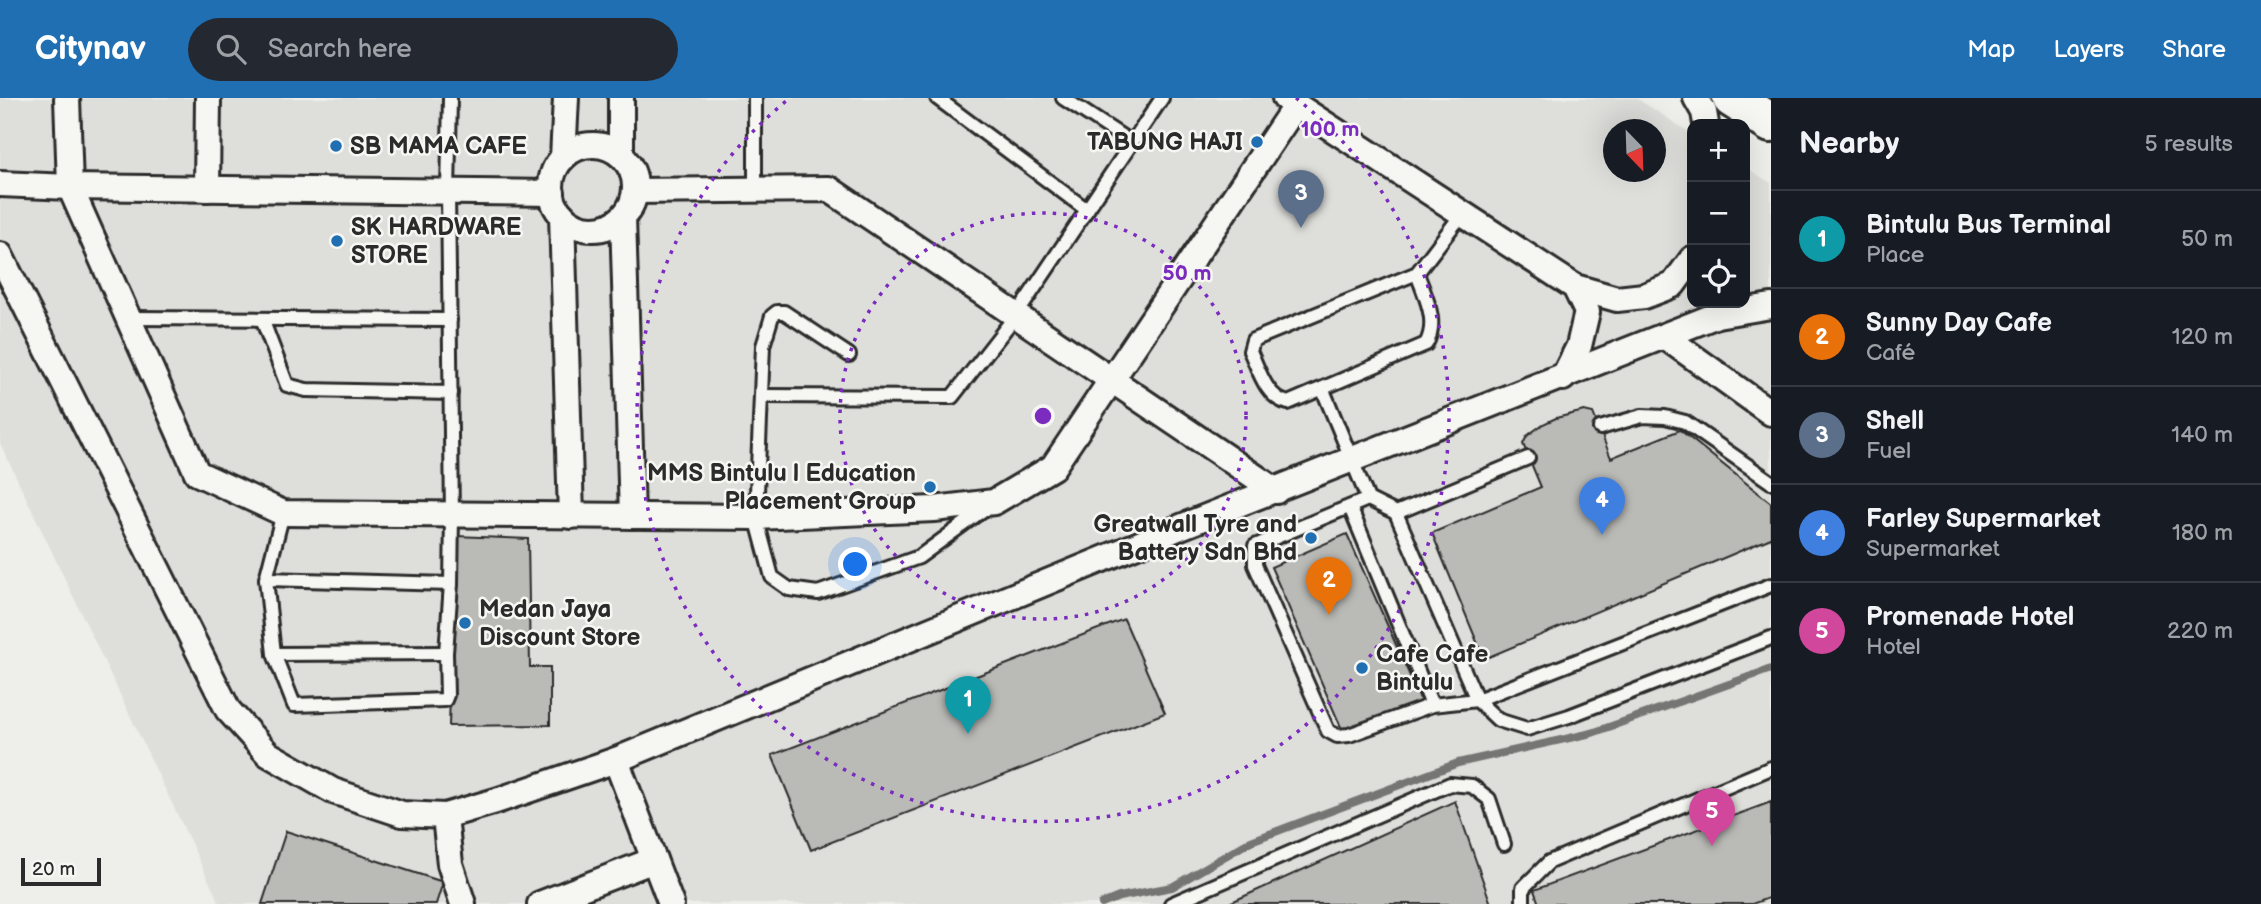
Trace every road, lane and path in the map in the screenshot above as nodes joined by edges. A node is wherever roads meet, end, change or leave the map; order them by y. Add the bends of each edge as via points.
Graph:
1 (67, 98) edge
2 (208, 98) edge
3 (450, 98) edge
4 (566, 98) edge
5 (621, 98) edge
6 (755, 98) edge
7 (937, 98) edge
8 (1063, 98) edge
9 (1162, 98) edge
10 (1696, 98) edge
11 (1732, 98) edge
12 (1290, 102) edge
13 (1705, 119) edge
14 (1771, 123) edge
15 (1132, 143) junction
16 (621, 155) junction
17 (563, 158) junction
18 (0, 184) edge
19 (70, 187) junction
20 (206, 189) junction
21 (755, 190) junction
22 (635, 191) junction
23 (448, 192) junction
24 (552, 193) junction
25 (1087, 210) junction
26 (1462, 214) junction
27 (562, 215) junction
28 (624, 217) junction
29 (0, 255) edge
30 (1687, 266) edge
31 (1418, 273) junction
32 (1575, 287) junction
33 (1771, 306) edge
34 (1017, 314) junction
35 (128, 318) junction
36 (262, 319) junction
37 (450, 320) junction
38 (1664, 336) junction
39 (849, 355) dead end
40 (1563, 378) junction
41 (1113, 379) junction
42 (1323, 390) junction
43 (451, 394) junction
44 (761, 396) junction
45 (1771, 413) edge
46 (1601, 428) dead end
47 (1528, 458) dead end
48 (1353, 460) junction
49 (1771, 482) edge
50 (1276, 491) junction
51 (1368, 499) junction
52 (994, 502) junction
53 (1350, 507) junction
54 (283, 513) junction
55 (1396, 513) junction
56 (452, 515) junction
57 (571, 516) junction
58 (632, 516) junction
59 (756, 517) junction
60 (266, 579) junction
61 (451, 584) junction
62 (1771, 585) edge
63 (1771, 638) edge
64 (274, 653) junction
65 (446, 653) junction
66 (1477, 700) junction
67 (1432, 705) junction
68 (616, 760) junction
69 (1771, 768) edge
70 (445, 816) junction
71 (1504, 844) dead end
72 (654, 860) junction
73 (463, 904) edge
74 (540, 904) edge
75 (671, 904) edge
76 (1171, 904) edge
77 (1523, 904) edge

1 - 19 street
2 - 20 street
3 - 23 lane
4 - 17 street
5 - 16 street
6 - 21 lane
7 - 25 lane
8 - 15 lane
9 - 15 lane
10 - 13 street
11 - 14 main road
12 - 26 street
12 - 41 street
15 - 25 lane
16 - 17 street via 585,146
16 - 22 street via 635,177
17 - 24 street via 552,180
18 - 19 street
19 - 20 street
19 - 35 street
20 - 23 street
21 - 22 street
21 - 34 street via 829,189
22 - 28 street
23 - 24 street
23 - 37 lane
24 - 27 street
25 - 34 lane
26 - 31 lane
26 - 32 street
27 - 28 street via 585,229 612,225
27 - 57 street
28 - 58 street
29 - 70 street via 229,710 268,754 333,792 402,814
30 - 32 street via 1673,285 1644,296 1618,299
31 - 42 lane via 1432,317 1433,333 1426,344
31 - 42 lane via 1253,340 1250,351 1277,401 1287,403
32 - 40 street via 1587,312 1579,346
33 - 38 street via 1717,316
34 - 41 street
34 - 44 lane via 952,397
35 - 36 lane
35 - 54 street via 197,473
36 - 37 lane
36 - 43 lane via 287,385 306,390
37 - 43 lane
38 - 40 street
38 - 45 street
39 - 44 lane via 784,312 777,312 763,346
40 - 48 street
41 - 50 street
41 - 52 street via 1053,467
42 - 48 lane
43 - 56 lane
44 - 59 lane
46 - 49 lane via 1642,416 1685,422
47 - 55 lane
48 - 50 street
48 - 51 lane
50 - 68 street
51 - 53 lane
51 - 55 lane
52 - 59 street
52 - 59 lane via 919,557 818,593 789,589 772,577
53 - 67 lane
53 - 67 lane via 1255,546 1255,565 1269,599 1328,731 1349,735
54 - 56 street
54 - 60 lane
55 - 66 lane
56 - 57 street
56 - 61 lane
57 - 58 street
58 - 59 street
60 - 61 lane
60 - 64 lane
61 - 65 lane
62 - 66 lane
63 - 66 lane via 1527,729 1497,720
64 - 65 lane
64 - 65 lane via 296,705 444,700
66 - 67 lane
68 - 70 street
68 - 72 street
69 - 77 lane via 1549,862 1523,888
70 - 73 street via 450,864
71 - 76 lane via 1489,799 1472,786 1450,784
72 - 74 street
72 - 75 street

